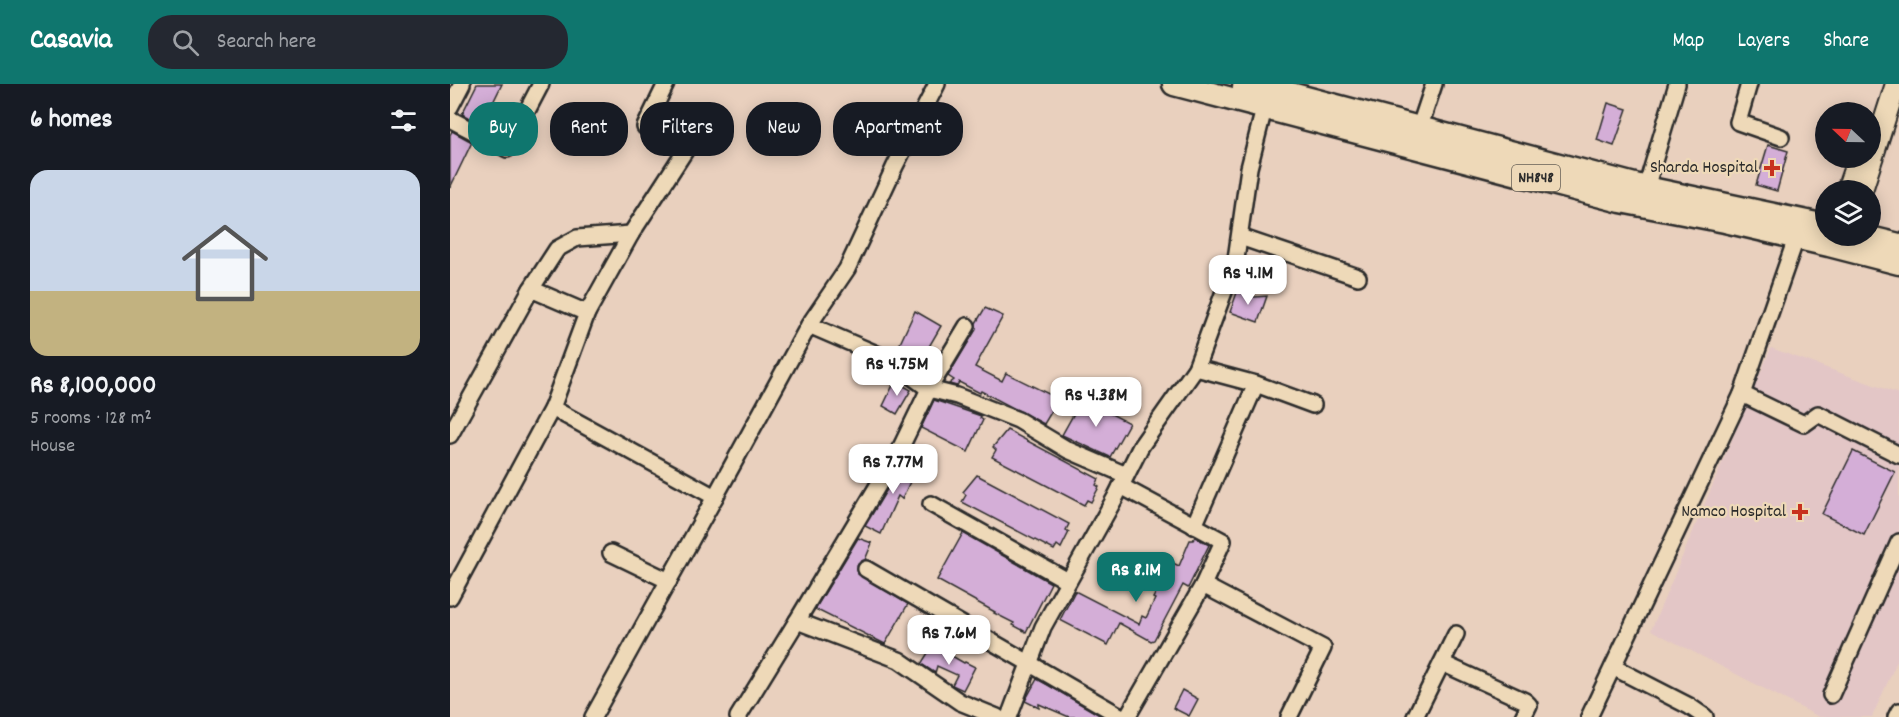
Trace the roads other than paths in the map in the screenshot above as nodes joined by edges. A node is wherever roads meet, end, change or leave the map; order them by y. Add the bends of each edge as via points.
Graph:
1 (462, 84) edge
2 (541, 84) edge
3 (666, 84) edge
4 (937, 84) edge
5 (1174, 84) edge
6 (1434, 84) edge
7 (1677, 84) edge
8 (1749, 84) edge
9 (1883, 84) edge
10 (1896, 84) edge
11 (1253, 93) edge
12 (1877, 102) edge
13 (450, 107) edge
14 (450, 119) edge
15 (1419, 129) junction
16 (1781, 138) dead end
17 (1865, 180) edge
18 (1646, 188) junction
19 (1707, 209) junction
20 (1799, 229) junction
21 (1815, 233) edge
22 (630, 234) junction
23 (1240, 237) junction
24 (1881, 241) edge
25 (1899, 245) edge
26 (1856, 246) edge
27 (1899, 263) edge
28 (1358, 277) dead end
29 (531, 289) junction
30 (587, 313) junction
31 (809, 325) junction
32 (968, 327) dead end
33 (1196, 368) junction
34 (1256, 384) junction
35 (929, 389) junction
36 (1742, 394) junction
37 (1313, 405) dead end
38 (552, 408) junction
39 (450, 435) edge
40 (1899, 455) edge
41 (1124, 481) junction
42 (714, 497) junction
43 (931, 504) dead end
44 (1194, 526) junction
45 (1899, 542) edge
46 (611, 553) dead end
47 (866, 569) dead end
48 (669, 581) junction
49 (1068, 581) junction
50 (1203, 585) junction
51 (450, 597) edge
52 (798, 621) junction
53 (1456, 634) dead end
54 (1030, 662) junction
55 (1442, 663) junction
56 (1613, 667) junction
57 (1831, 695) dead end
58 (1899, 711) edge
59 (593, 717) edge
60 (738, 717) edge
61 (997, 717) edge
62 (1009, 717) edge
63 (1122, 717) edge
64 (1127, 717) edge
65 (1289, 717) edge
66 (1415, 717) edge
67 (1523, 717) edge
68 (1589, 717) edge
69 (1705, 717) edge
70 (1896, 717) edge

1 - 13 street
2 - 14 street via 507,149
3 - 22 street via 645,127 690,143
4 - 31 street via 847,269
5 - 11 highway, NH848
6 - 15 street
7 - 18 street
8 - 16 street via 1738,123
9 - 12 main road
10 - 17 main road
11 - 15 highway, NH848
11 - 19 highway, NH848 via 1621,201
11 - 23 street
15 - 18 highway, NH848
18 - 19 highway, NH848
19 - 20 highway, NH848
20 - 21 highway, NH848
20 - 36 street
22 - 29 street via 577,238 557,249
22 - 30 street
23 - 28 street
23 - 33 street via 1236,259
24 - 25 highway
26 - 27 highway, NH848
29 - 30 street
29 - 39 street
30 - 38 street
31 - 35 street via 888,359
31 - 42 street
32 - 35 street
33 - 34 street
33 - 41 street via 1141,446
34 - 37 street
34 - 44 street
35 - 41 street via 1018,420
35 - 52 street via 901,447
36 - 40 street via 1804,424 1818,414
36 - 56 street
38 - 42 street
38 - 51 street
41 - 44 street
41 - 49 street
42 - 48 street
43 - 49 street
44 - 50 street via 1223,541
45 - 57 street
46 - 48 street
47 - 54 street
48 - 59 street
49 - 54 street via 1043,627
50 - 64 street
50 - 65 street via 1323,648
52 - 60 street
52 - 61 street via 899,660 960,702
53 - 55 street
54 - 62 street
54 - 63 street
55 - 66 street
55 - 67 street via 1525,701 1528,705
56 - 68 street
56 - 69 street
58 - 70 street

